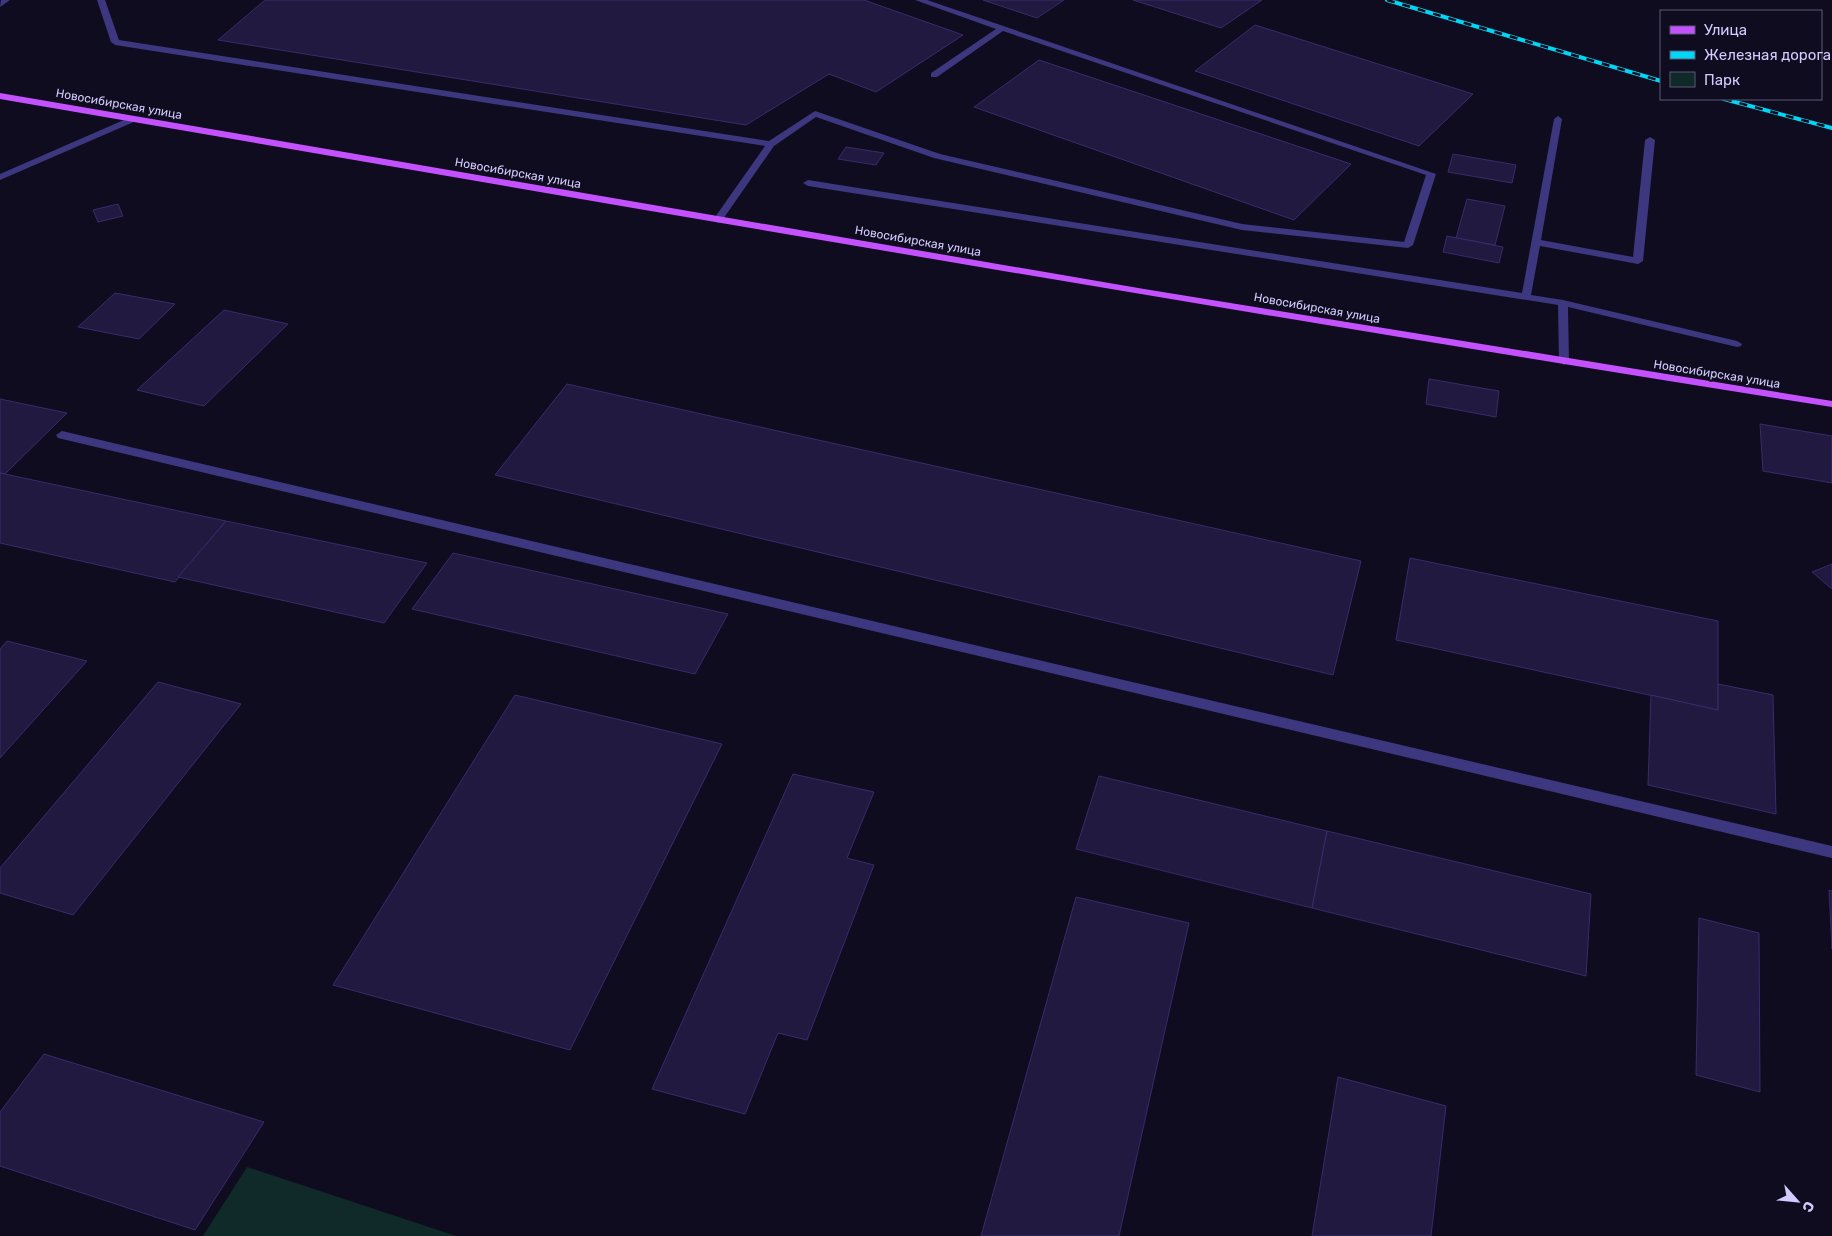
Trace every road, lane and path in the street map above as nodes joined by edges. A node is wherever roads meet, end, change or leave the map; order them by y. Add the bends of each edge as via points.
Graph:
1 (6, 0) edge
2 (101, 0) edge
3 (919, 0) edge
4 (0, 5) edge
5 (1003, 28) junction
6 (934, 75) dead end
7 (0, 96) edge
8 (133, 119) junction
9 (1558, 119) dead end
10 (1650, 140) dead end
11 (771, 144) junction
12 (0, 177) edge
13 (808, 183) dead end
14 (718, 220) junction
15 (1536, 242) junction
16 (1526, 297) junction
17 (1563, 303) junction
18 (1737, 344) dead end
19 (1564, 362) junction
20 (1832, 404) edge
21 (62, 435) dead end
22 (1832, 852) edge

1 - 4 lane
2 - 11 lane via 114,42
3 - 5 lane
5 - 6 lane
5 - 11 lane via 1431,174 1408,245 1242,227 936,156 815,114
7 - 8 main road, Новосибирская улица
8 - 12 lane
8 - 14 main road, Новосибирская улица
9 - 15 lane
10 - 15 lane via 1638,261
11 - 14 lane
13 - 16 lane
14 - 19 main road, Новосибирская улица
15 - 16 lane
16 - 17 lane
17 - 18 lane
17 - 19 lane
19 - 20 main road, Новосибирская улица
21 - 22 lane

